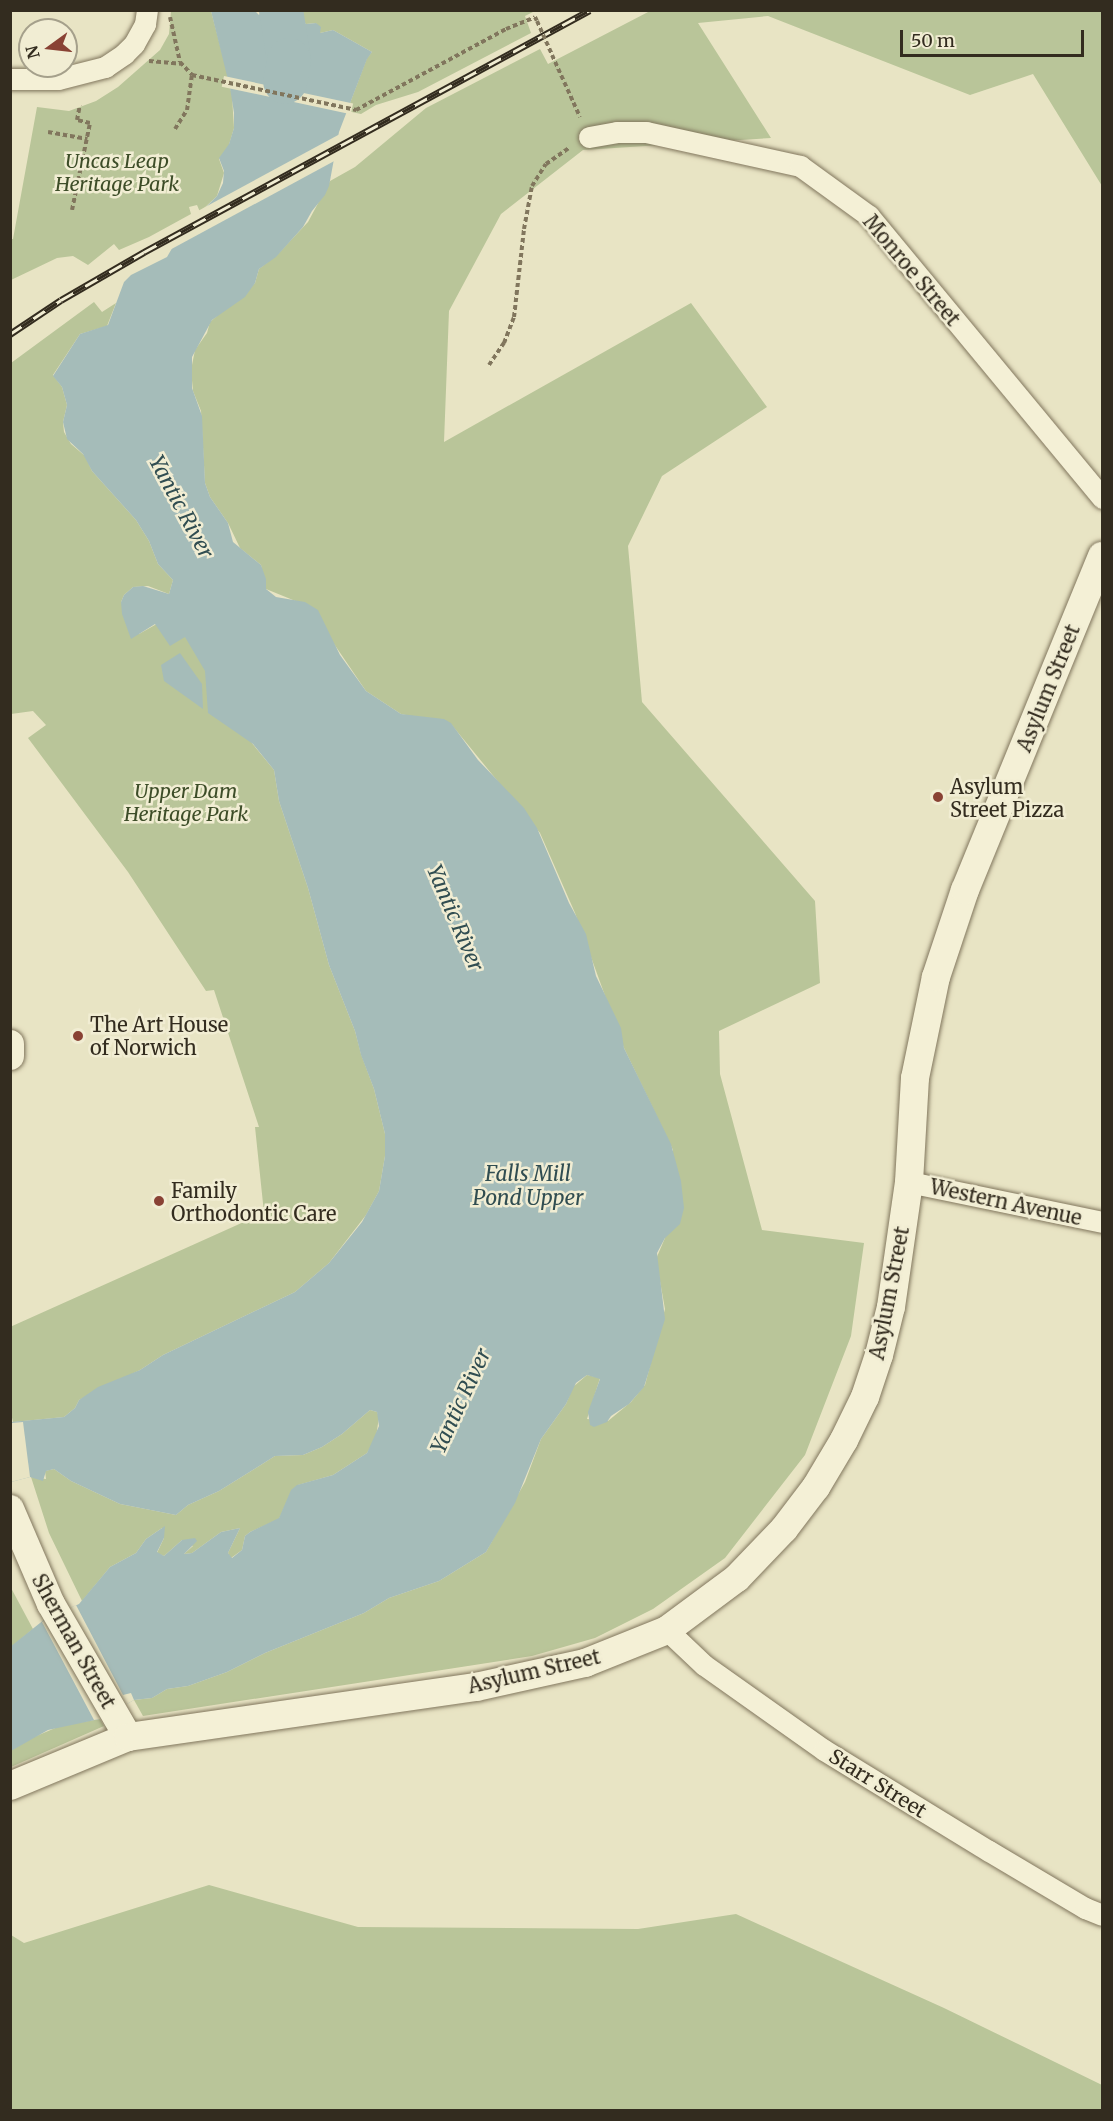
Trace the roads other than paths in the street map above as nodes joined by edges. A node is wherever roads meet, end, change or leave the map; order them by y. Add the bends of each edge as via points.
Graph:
1 (147, 10) edge
2 (10, 79) edge
3 (589, 137) road end
4 (1102, 498) edge
5 (1102, 556) edge
6 (10, 1044) edge
7 (10, 1056) edge
8 (909, 1182) junction
9 (1102, 1222) edge
10 (10, 1509) edge
11 (667, 1630) junction
12 (128, 1737) junction
13 (10, 1786) edge
14 (1102, 1915) edge

1 - 2 street via 145,24 134,44 105,67 58,79
3 - 4 street, Monroe Street via 646,132 800,166 869,216
5 - 8 street, Asylum Street via 965,890 936,977 915,1078
6 - 7 street
8 - 9 street, Western Avenue
8 - 11 street, Asylum Street via 891,1307 879,1355 865,1397 844,1440 816,1487 784,1528 737,1578
10 - 12 street, Sherman Street via 56,1611
11 - 12 street, Asylum Street via 585,1663 522,1678
11 - 14 street, Starr Street via 704,1665 824,1750 1084,1908
12 - 13 street, Asylum Street

